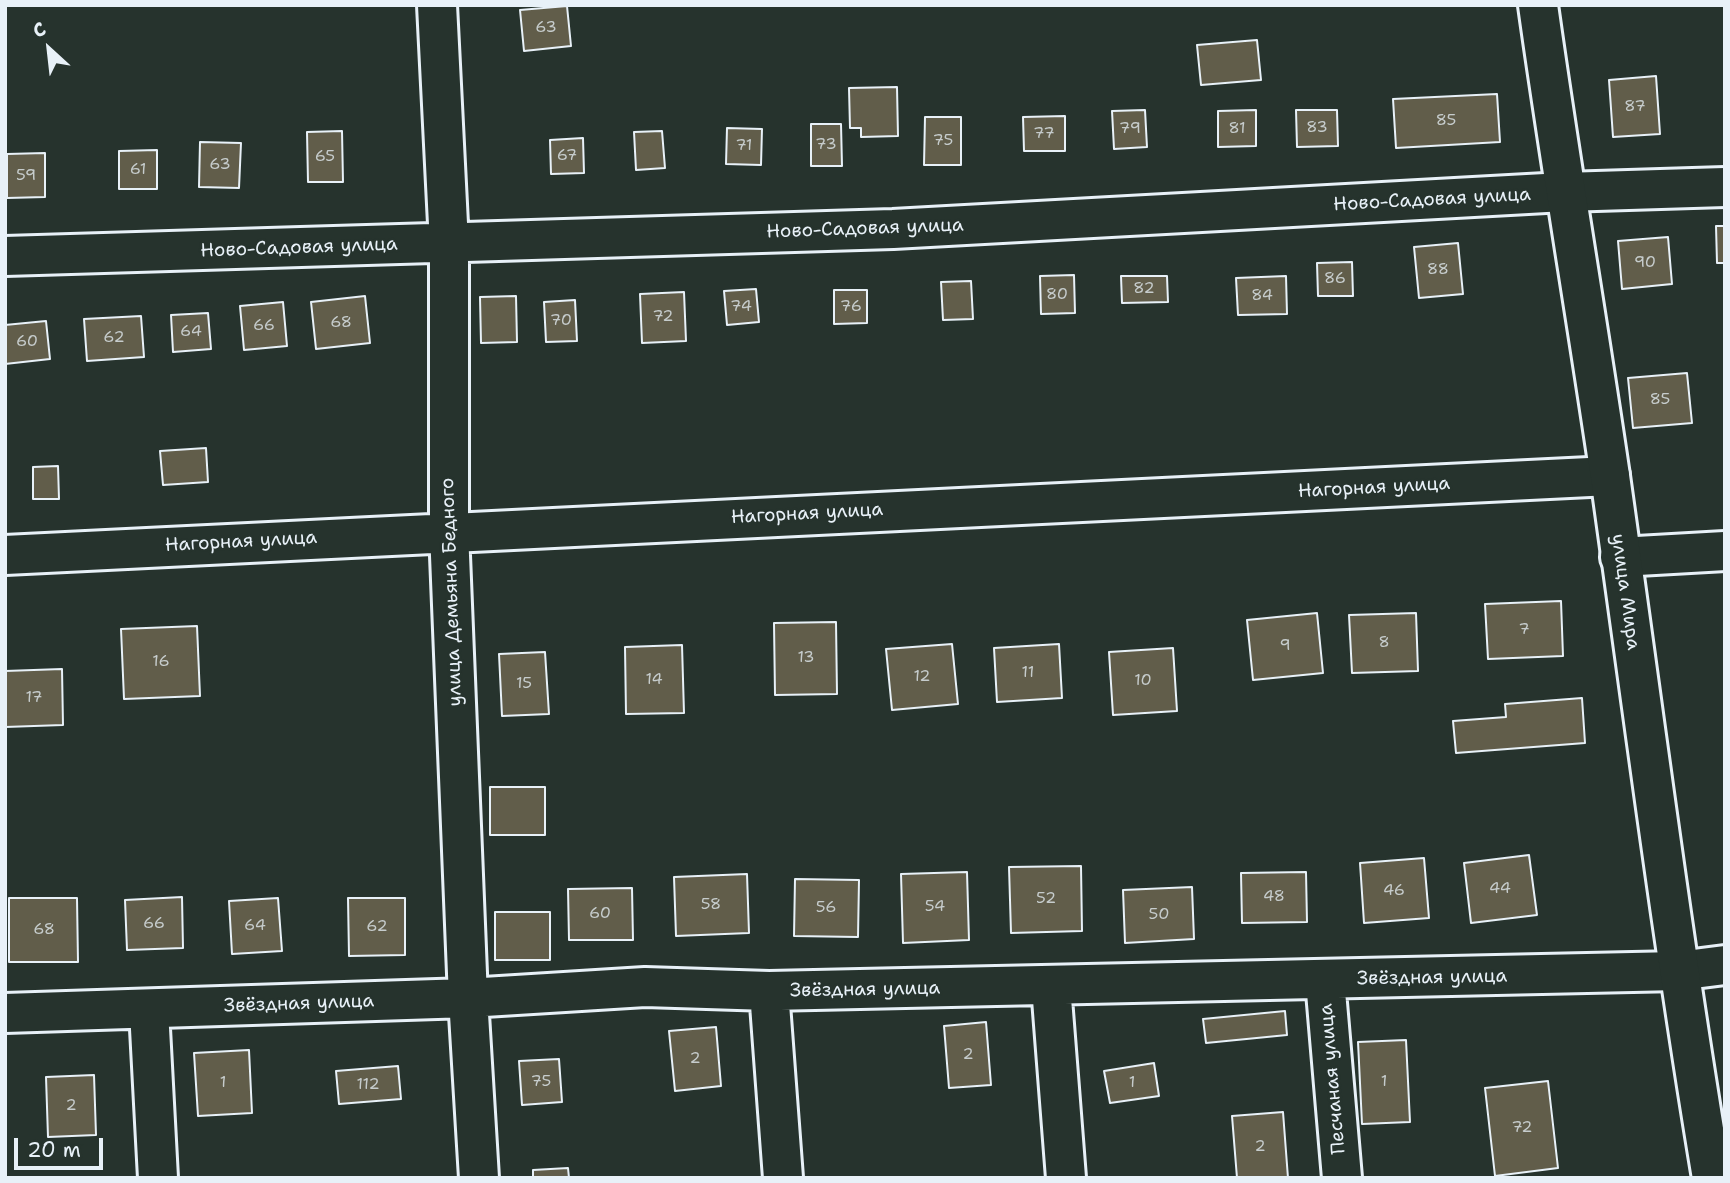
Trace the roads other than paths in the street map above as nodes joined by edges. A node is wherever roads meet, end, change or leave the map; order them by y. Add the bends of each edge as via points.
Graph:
1 (437, 5) edge
2 (1538, 5) edge
3 (1725, 187) edge
4 (1564, 192) junction
5 (449, 244) junction
6 (5, 256) edge
7 (1610, 477) junction
8 (449, 531) junction
9 (1725, 551) edge
10 (5, 555) edge
11 (1620, 558) junction
12 (1725, 965) edge
13 (1678, 971) junction
14 (1325, 980) junction
15 (1051, 986) junction
16 (769, 991) junction
17 (468, 998) junction
18 (149, 1010) junction
19 (5, 1013) edge
20 (158, 1178) edge
21 (479, 1178) edge
22 (783, 1178) edge
23 (1066, 1178) edge
24 (1342, 1178) edge
25 (1712, 1178) edge

1 - 5 street, улица Демьяна Бедного
2 - 4 street, улица Мира
3 - 4 street, Ново-Садовая улица
4 - 5 street, Ново-Садовая улица via 893,229
4 - 7 street, улица Мира
5 - 6 street, Ново-Садовая улица
5 - 8 street, улица Демьяна Бедного
7 - 8 street, Нагорная улица
7 - 11 street, улица Мира
8 - 10 street, Нагорная улица
8 - 17 street, улица Демьяна Бедного
9 - 11 street
11 - 13 street, улица Мира
12 - 13 street, Звёздная улица
13 - 14 street, Звёздная улица
13 - 25 street, улица Мира
14 - 15 street, Звёздная улица
14 - 24 street, Песчаная улица
15 - 16 street, Звёздная улица
15 - 23 street
16 - 17 street, Звёздная улица via 645,987
16 - 22 street
17 - 18 street, Звёздная улица
17 - 21 street, улица Демьяна Бедного
18 - 19 street, Звёздная улица
18 - 20 street

